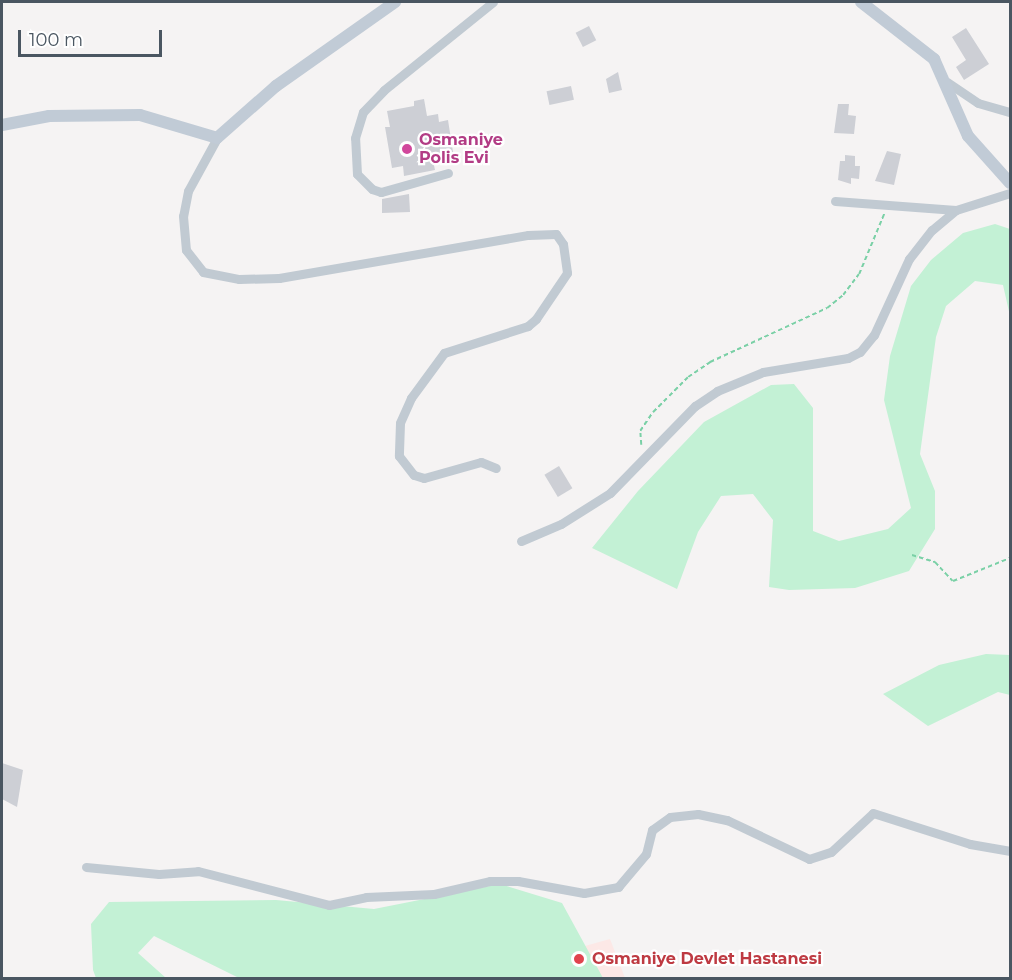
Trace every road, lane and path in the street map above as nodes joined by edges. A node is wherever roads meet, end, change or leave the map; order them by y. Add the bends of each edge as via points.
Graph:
1 (391, 2) edge
2 (493, 2) edge
3 (861, 2) edge
4 (947, 82) junction
5 (1011, 112) edge
6 (2, 125) edge
7 (217, 138) junction
8 (448, 173) dead end
9 (1011, 183) edge
10 (1011, 193) edge
11 (835, 201) dead end
12 (888, 206) junction
13 (956, 210) junction
14 (645, 455) junction
15 (496, 468) dead end
16 (521, 541) dead end
17 (912, 555) dead end
18 (1011, 558) edge
19 (1011, 851) edge
20 (86, 867) dead end

1 - 7 street via 276,86
2 - 8 street via 384,90 363,112 355,138 357,174 372,189 381,192
3 - 4 street via 918,44 934,59
4 - 5 street via 978,103
4 - 9 street via 968,136
6 - 7 street via 49,116 140,115
7 - 15 street via 188,191 183,216 186,250 203,272 238,279 279,278 528,235 556,234 563,244 567,273 536,319 528,326 444,353 411,398 400,423 399,456 414,475 424,478 481,462
10 - 13 street
11 - 12 street
12 - 13 street
12 - 14 path via 859,273 843,295 827,308 710,362 688,377 653,412 640,432
13 - 14 street via 920,243 874,335 860,352 848,358 779,368 736,381 695,406
14 - 16 street via 610,493 561,524
17 - 18 path via 935,562 952,581
19 - 20 street via 970,844 873,813 831,852 809,859 727,820 698,814 670,818 652,830 646,854 618,887 584,893 518,881 490,881 434,894 366,897 329,905 198,871 159,874

